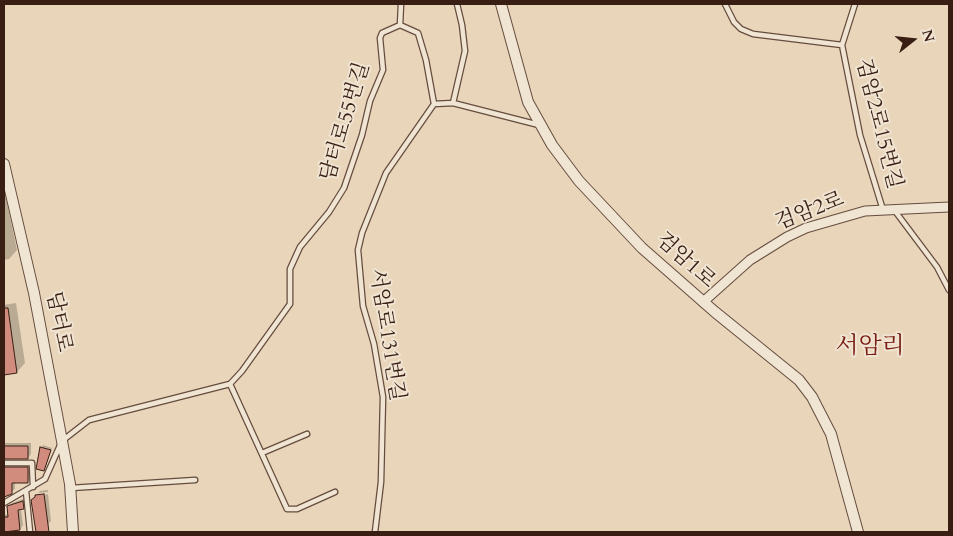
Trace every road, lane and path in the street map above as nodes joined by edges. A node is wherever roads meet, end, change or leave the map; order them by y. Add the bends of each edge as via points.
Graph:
1 (401, 4) edge
2 (457, 4) edge
3 (501, 4) edge
4 (725, 4) edge
5 (854, 4) edge
6 (400, 25) junction
7 (842, 45) junction
8 (452, 103) junction
9 (434, 104) junction
10 (540, 126) junction
11 (4, 164) edge
12 (949, 207) edge
13 (883, 210) junction
14 (894, 210) junction
15 (949, 290) edge
16 (703, 302) junction
17 (230, 384) junction
18 (307, 434) dead end
19 (62, 441) junction
20 (262, 453) junction
21 (4, 463) edge
22 (195, 480) dead end
23 (34, 487) junction
24 (70, 488) junction
25 (26, 492) junction
26 (335, 492) dead end
27 (4, 503) edge
28 (30, 532) edge
29 (73, 532) edge
30 (375, 532) edge
31 (858, 532) edge

1 - 6 lane
2 - 8 lane via 465,50
3 - 10 street, 검암1로 via 528,102
4 - 7 lane, 검암2로15번길 via 734,22 752,34
5 - 7 lane, 검암2로15번길
6 - 9 lane via 418,32
6 - 17 lane, 담터로55번길 via 382,33 380,38 383,70 370,101 349,177 329,212 294,258 290,269 290,304
7 - 13 lane, 검암2로15번길 via 862,143
8 - 9 lane
8 - 10 lane
9 - 30 lane, 서암로131번길 via 386,173 358,250 363,306 374,344 383,397 381,482
10 - 16 street, 검암1로 via 578,181 611,217
11 - 19 street, 담터로 via 34,293
12 - 14 street, 검암2로
13 - 14 street, 검암2로
13 - 16 street, 검암2로 via 834,219 787,237 750,260
14 - 15 lane via 937,267
16 - 31 street, 검암1로 via 799,380 812,397 831,434
17 - 19 lane via 89,420
17 - 20 lane
18 - 20 lane
19 - 23 lane via 50,471
19 - 24 street, 담터로
20 - 26 lane via 287,509
21 - 23 lane via 32,463
22 - 24 lane
23 - 25 lane
24 - 29 street, 담터로
25 - 27 lane
25 - 28 lane

